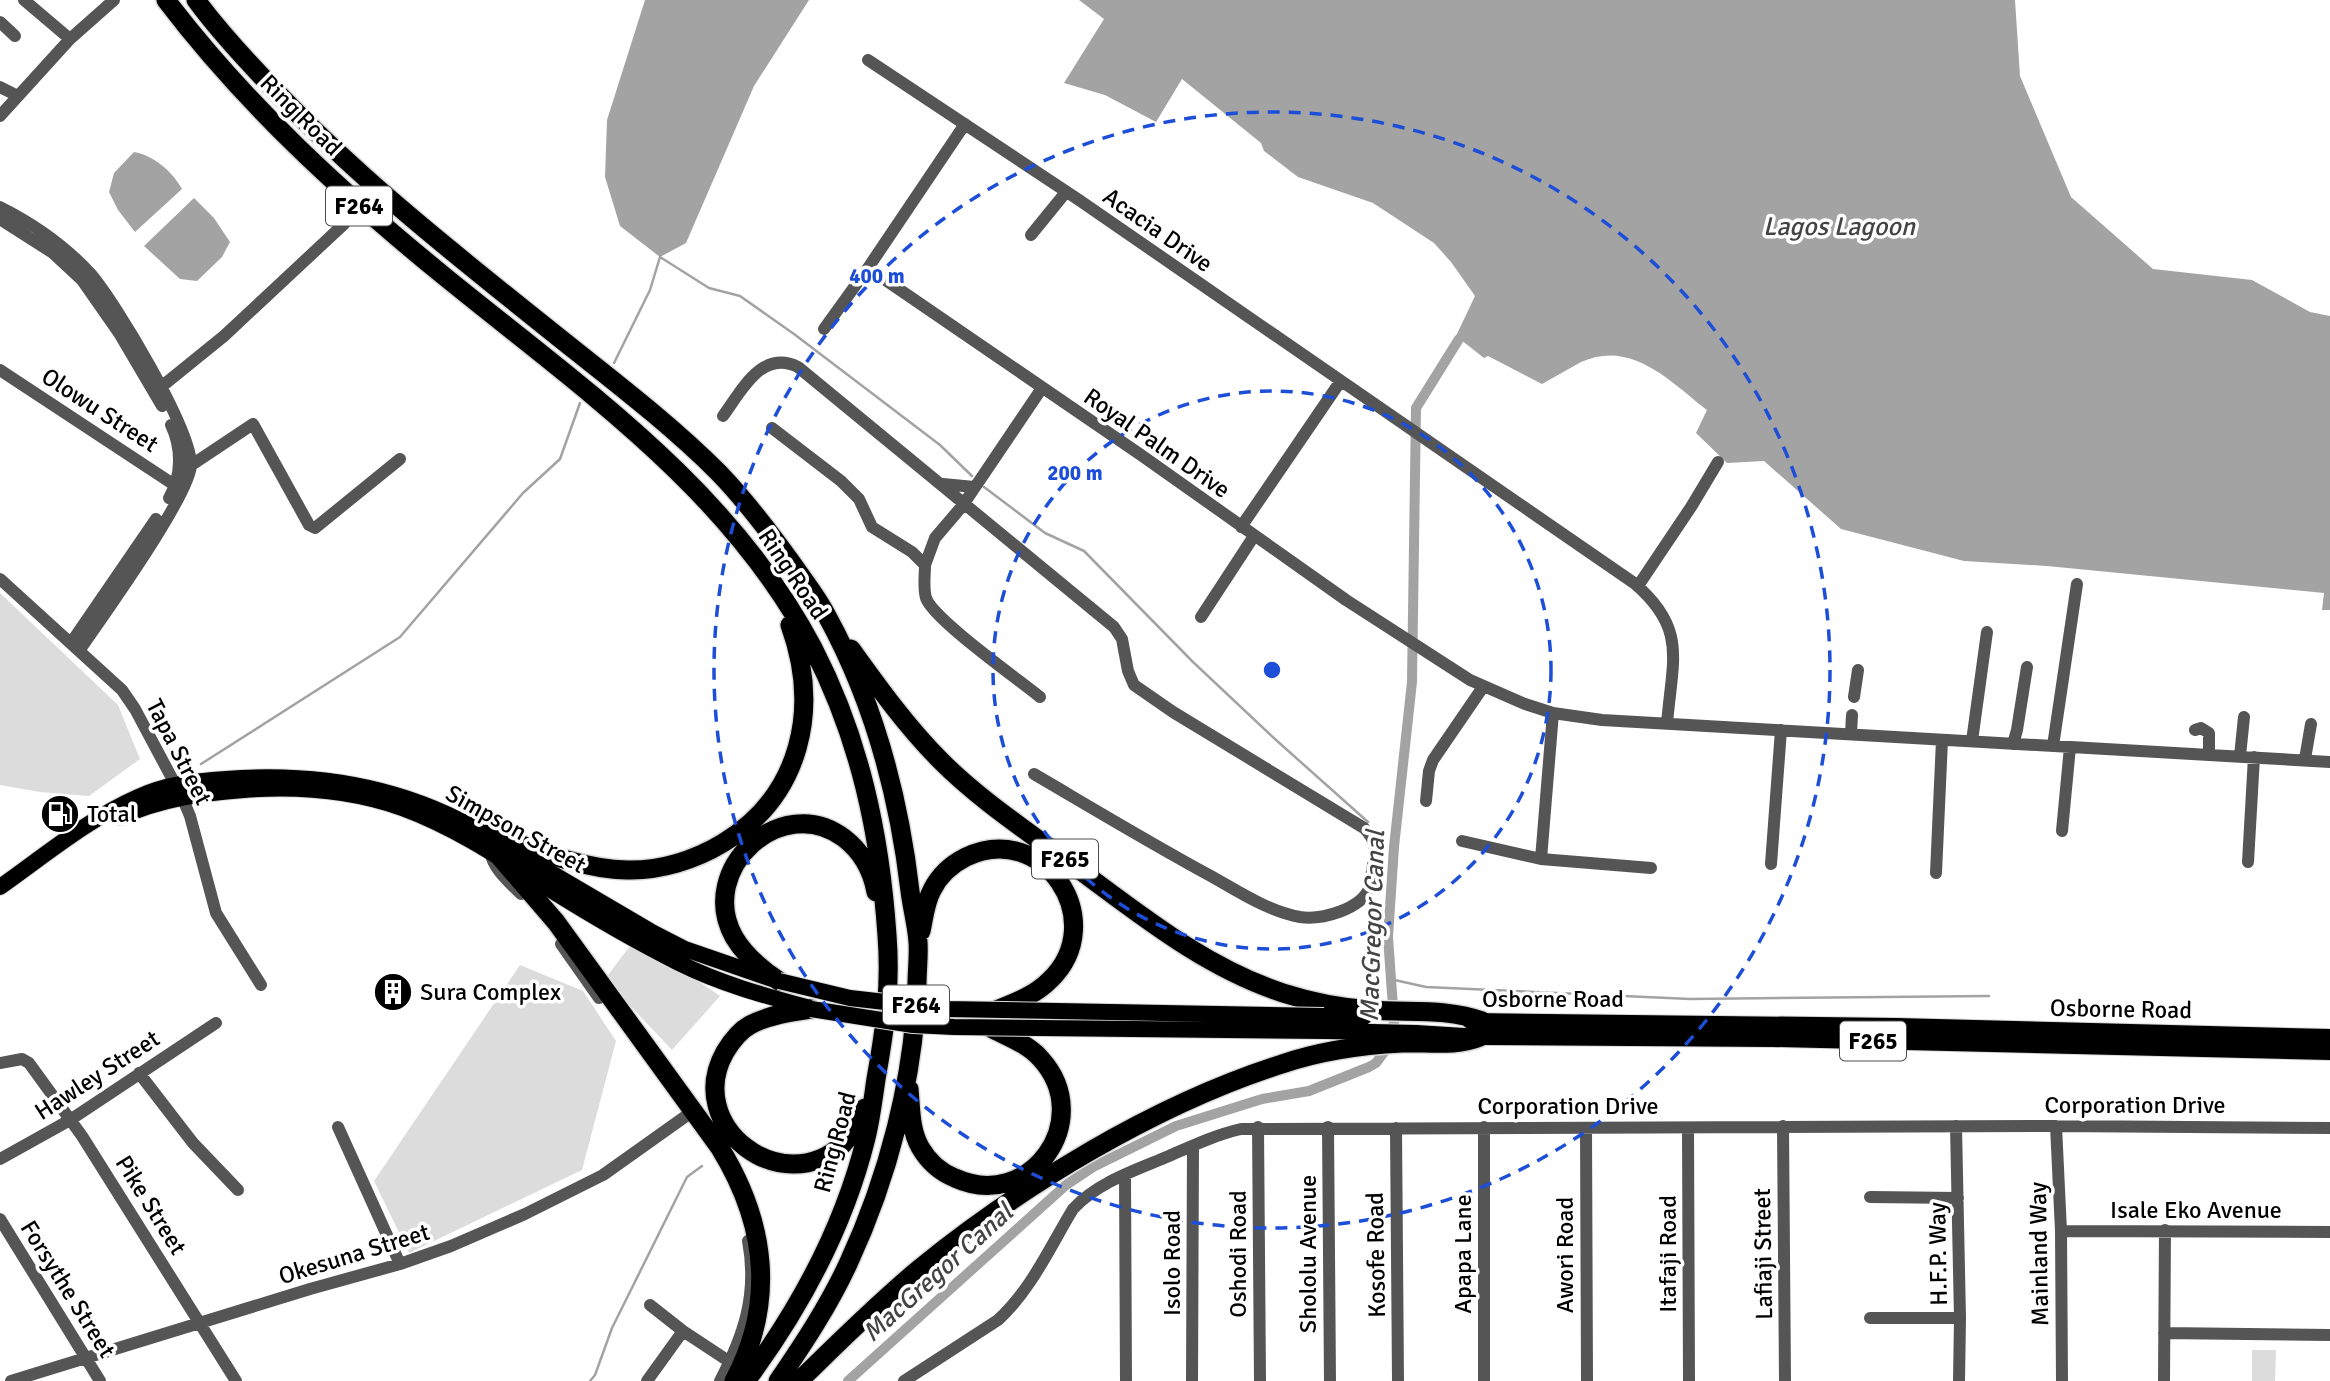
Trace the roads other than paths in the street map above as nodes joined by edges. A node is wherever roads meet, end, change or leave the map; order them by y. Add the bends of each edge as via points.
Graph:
1 (23, 0) edge
2 (114, 0) edge
3 (166, 0) edge
4 (196, 0) edge
5 (0, 22) edge
6 (15, 36) dead end
7 (70, 39) junction
8 (868, 60) dead end
9 (0, 87) edge
10 (18, 96) junction
11 (0, 116) edge
12 (965, 124) junction
13 (1066, 192) junction
14 (0, 207) edge
15 (0, 219) edge
16 (344, 223) dead end
17 (1031, 235) dead end
18 (868, 268) junction
19 (824, 329) dead end
20 (3, 372) edge
21 (1340, 382) junction
22 (0, 387) edge
23 (161, 387) junction
24 (1042, 388) junction
25 (723, 416) dead end
26 (772, 428) dead end
27 (400, 459) dead end
28 (1718, 462) dead end
29 (191, 465) junction
30 (178, 480) junction
31 (943, 484) junction
32 (974, 487) junction
33 (963, 505) junction
34 (1241, 527) junction
35 (1254, 536) junction
36 (935, 538) junction
37 (912, 552) junction
38 (925, 565) junction
39 (0, 579) edge
40 (2077, 584) dead end
41 (1638, 586) junction
42 (776, 588) junction
43 (826, 614) junction
44 (1201, 617) dead end
45 (1987, 632) dead end
46 (75, 647) junction
47 (2026, 667) dead end
48 (1858, 670) dead end
49 (1483, 687) junction
50 (1854, 696) dead end
51 (1040, 697) dead end
52 (1553, 713) junction
53 (1852, 716) dead end
54 (2244, 717) dead end
55 (1667, 724) junction
56 (2311, 724) dead end
57 (1781, 730) junction
58 (2195, 730) dead end
59 (1851, 734) junction
60 (1942, 740) junction
61 (1972, 741) junction
62 (2012, 744) junction
63 (2053, 746) junction
64 (2070, 747) junction
65 (2209, 754) junction
66 (2240, 756) junction
67 (2254, 757) junction
68 (2305, 760) junction
69 (2330, 762) edge
70 (1034, 774) dead end
71 (179, 791) junction
72 (1426, 801) dead end
73 (474, 828) junction
74 (2062, 831) dead end
75 (1462, 841) dead end
76 (495, 854) junction
77 (1541, 859) junction
78 (2248, 862) dead end
79 (1771, 864) dead end
80 (1651, 868) dead end
81 (1936, 873) dead end
82 (0, 887) edge
83 (612, 919) junction
84 (887, 927) junction
85 (918, 943) junction
86 (779, 981) junction
87 (261, 985) dead end
88 (811, 1009) junction
89 (993, 1019) junction
90 (216, 1023) dead end
91 (1371, 1026) junction
92 (1417, 1027) junction
93 (1481, 1029) junction
94 (2330, 1037) edge
95 (2330, 1052) edge
96 (0, 1063) edge
97 (139, 1073) junction
98 (907, 1080) junction
99 (875, 1084) junction
100 (686, 1116) junction
101 (69, 1120) junction
102 (1783, 1126) junction
103 (1956, 1126) junction
104 (2056, 1126) junction
105 (338, 1127) dead end
106 (1258, 1127) junction
107 (1328, 1127) junction
108 (1484, 1127) junction
109 (1396, 1128) junction
110 (1586, 1128) junction
111 (1688, 1128) junction
112 (2330, 1128) edge
113 (1193, 1146) junction
114 (0, 1159) edge
115 (1125, 1175) junction
116 (238, 1190) dead end
117 (1870, 1197) dead end
118 (1958, 1198) junction
119 (0, 1219) edge
120 (2165, 1230) junction
121 (2061, 1231) junction
122 (2330, 1232) edge
123 (400, 1264) junction
124 (650, 1305) dead end
125 (1870, 1318) dead end
126 (1960, 1318) junction
127 (201, 1324) junction
128 (683, 1331) junction
129 (2164, 1333) junction
130 (2330, 1335) edge
131 (85, 1357) junction
132 (732, 1372) edge
133 (11, 1381) edge
134 (100, 1381) edge
135 (236, 1381) edge
136 (647, 1381) edge
137 (720, 1381) edge
138 (746, 1381) edge
139 (778, 1381) edge
140 (799, 1381) edge
141 (904, 1381) edge
142 (1126, 1381) edge
143 (1192, 1381) edge
144 (1260, 1381) edge
145 (1330, 1381) edge
146 (1398, 1381) edge
147 (1484, 1381) edge
148 (1587, 1381) edge
149 (1689, 1381) edge
150 (1785, 1381) edge
151 (1959, 1381) edge
152 (2062, 1381) edge
153 (2164, 1381) edge

1 - 7 street
2 - 7 street
3 - 42 highway, Ring Road / F264 via 261,111 323,172 690,482
4 - 43 highway, Ring Road / F264 via 236,50 348,163 690,446 737,492
5 - 6 street
7 - 10 street
8 - 12 street, Acacia Drive
9 - 10 street
10 - 11 street
12 - 13 street, Acacia Drive
12 - 18 street
13 - 17 street
13 - 21 street, Acacia Drive
14 - 23 street via 60,245 90,273
15 - 30 street via 53,253 82,280 109,317 176,436
16 - 23 street via 224,336
18 - 19 street
18 - 24 street, Royal Palm Drive
20 - 22 street
20 - 30 street, Olowu Street
21 - 34 street
21 - 41 street, Acacia Drive
23 - 29 street via 183,431
24 - 32 street
24 - 34 street, Royal Palm Drive
25 - 31 street via 748,382 768,365 788,362
26 - 37 street via 841,481 859,499 872,527
27 - 29 street via 315,528 253,424
28 - 41 street
29 - 30 street
29 - 46 street via 187,484 155,537
30 - 46 street
31 - 32 street
31 - 33 street
32 - 33 street
33 - 36 street
33 - 70 street via 1114,627 1122,639 1134,685 1364,828 1376,846 1370,887 1357,903 1319,917 1280,912 1173,856
34 - 35 street, Royal Palm Drive
35 - 44 street
35 - 49 street, Royal Palm Drive
36 - 37 street
36 - 38 street
37 - 38 street
38 - 51 street via 926,597 932,609
39 - 46 street, Tapa Street
40 - 63 street
41 - 55 street, Acacia Drive via 1671,628
42 - 73 highway via 803,675 802,726 788,773 762,813 737,834 685,861 629,870 603,869
42 - 84 highway, Ring Road / F264 via 813,648 852,739 879,845
43 - 85 highway, Ring Road / F264 via 869,710 884,756 905,850
43 - 91 highway, F265 via 896,711 984,800 1154,925 1215,964
45 - 61 street
46 - 71 street, Tapa Street via 122,690
47 - 62 street
48 - 50 street
49 - 52 street, Royal Palm Drive
49 - 72 street via 1433,760
52 - 55 street, Royal Palm Drive
52 - 77 street
53 - 59 street
54 - 66 street
55 - 57 street, Royal Palm Drive
56 - 68 street
57 - 59 street, Royal Palm Drive
57 - 79 street
58 - 65 street via 2209,733
59 - 60 street, Royal Palm Drive
60 - 61 street, Royal Palm Drive
60 - 81 street
61 - 62 street, Royal Palm Drive
62 - 63 street, Royal Palm Drive
63 - 64 street, Royal Palm Drive
64 - 65 street, Royal Palm Drive
64 - 74 street
65 - 66 street, Royal Palm Drive
66 - 67 street, Royal Palm Drive
67 - 68 street, Royal Palm Drive
67 - 78 street
68 - 69 street, Royal Palm Drive
71 - 73 main road, Simpson Street via 254,777 338,781 396,794
71 - 76 main road via 315,789 357,796 445,826
71 - 82 main road via 70,838
71 - 87 street, Tapa Street via 190,816 210,899
73 - 83 main road, Simpson Street
75 - 77 street
76 - 83 main road
76 - 100 street via 492,861 497,869 540,915
76 - 132 highway via 563,933 738,1177 755,1227 761,1283 754,1336 745,1360
77 - 80 street
83 - 86 main road
83 - 88 main road via 682,965
84 - 86 highway via 878,912 865,861 838,834 806,824 762,835 733,866 725,891 727,915 733,935 754,963
84 - 99 highway, Ring Road / F264 via 889,988
85 - 89 highway via 933,888 960,861 1008,849 1027,855 1054,875 1075,920 1068,955 1049,981
85 - 98 highway, Ring Road / F264
86 - 89 main road, bridge via 819,992
88 - 89 main road, F265, bridge via 913,1025
88 - 99 highway, F265 via 776,1014 741,1031 722,1058 717,1072 717,1107 740,1143 765,1160 787,1164 821,1159 845,1142 856,1127
89 - 91 main road, F265, bridge
89 - 98 highway via 1040,1058 1059,1090 1062,1106 1057,1136 1035,1168 1001,1185 964,1182 943,1173 920,1147
90 - 97 street, Hawley Street
91 - 92 highway
91 - 92 highway, F265
91 - 140 highway via 1311,1055 1229,1083 1090,1152 920,1269
92 - 93 highway, F265 via 1463,1014
92 - 93 highway via 1467,1042
93 - 94 main road, Osborne Road / F265 via 1822,1025
93 - 95 main road, Osborne Road / F265
96 - 101 street, Pike Street via 22,1059 29,1063
97 - 101 street, Hawley Street
97 - 116 street via 193,1143
98 - 139 highway, Ring Road / F264 via 884,1171 852,1255
99 - 138 highway, Ring Road / F264 via 866,1140 834,1233 784,1327
100 - 123 street, Okesuna Street via 603,1175 525,1214
100 - 132 street via 736,1199 749,1247 749,1300
101 - 114 street, Hawley Street
101 - 127 street, Pike Street
102 - 103 street, Corporation Drive
102 - 111 street, Corporation Drive
102 - 150 street, Lafiaji Street
103 - 104 street, Corporation Drive
103 - 118 street, H.F.P. Way
104 - 112 street, Corporation Drive
104 - 121 street, Mainland Way
105 - 123 street
106 - 107 street, Corporation Drive
106 - 113 street, Corporation Drive via 1226,1132
106 - 144 street, Oshodi Road
107 - 109 street, Corporation Drive
107 - 145 street, Shololu Avenue
108 - 109 street, Corporation Drive
108 - 110 street, Corporation Drive
108 - 147 street, Apapa Lane
109 - 146 street, Kosofe Road
110 - 111 street, Corporation Drive
110 - 148 street, Awori Road
111 - 149 street, Itafaji Road
113 - 115 street, Corporation Drive
113 - 143 street, Isolo Road
115 - 141 street, Corporation Drive via 1096,1189 1073,1209 1011,1308
115 - 142 street
117 - 118 street
118 - 126 street, H.F.P. Way
119 - 131 street, Forsythe Street
120 - 121 street, Isale Eko Avenue
120 - 122 street, Isale Eko Avenue
120 - 129 street
121 - 152 street, Mainland Way
123 - 127 street, Okesuna Street
124 - 128 street
125 - 126 street
126 - 151 street, H.F.P. Way
127 - 131 street, Okesuna Street
127 - 135 street, Pike Street
128 - 132 street
128 - 136 street
129 - 130 street
129 - 153 street
131 - 133 street, Okesuna Street
131 - 134 street, Forsythe Street
132 - 137 street

